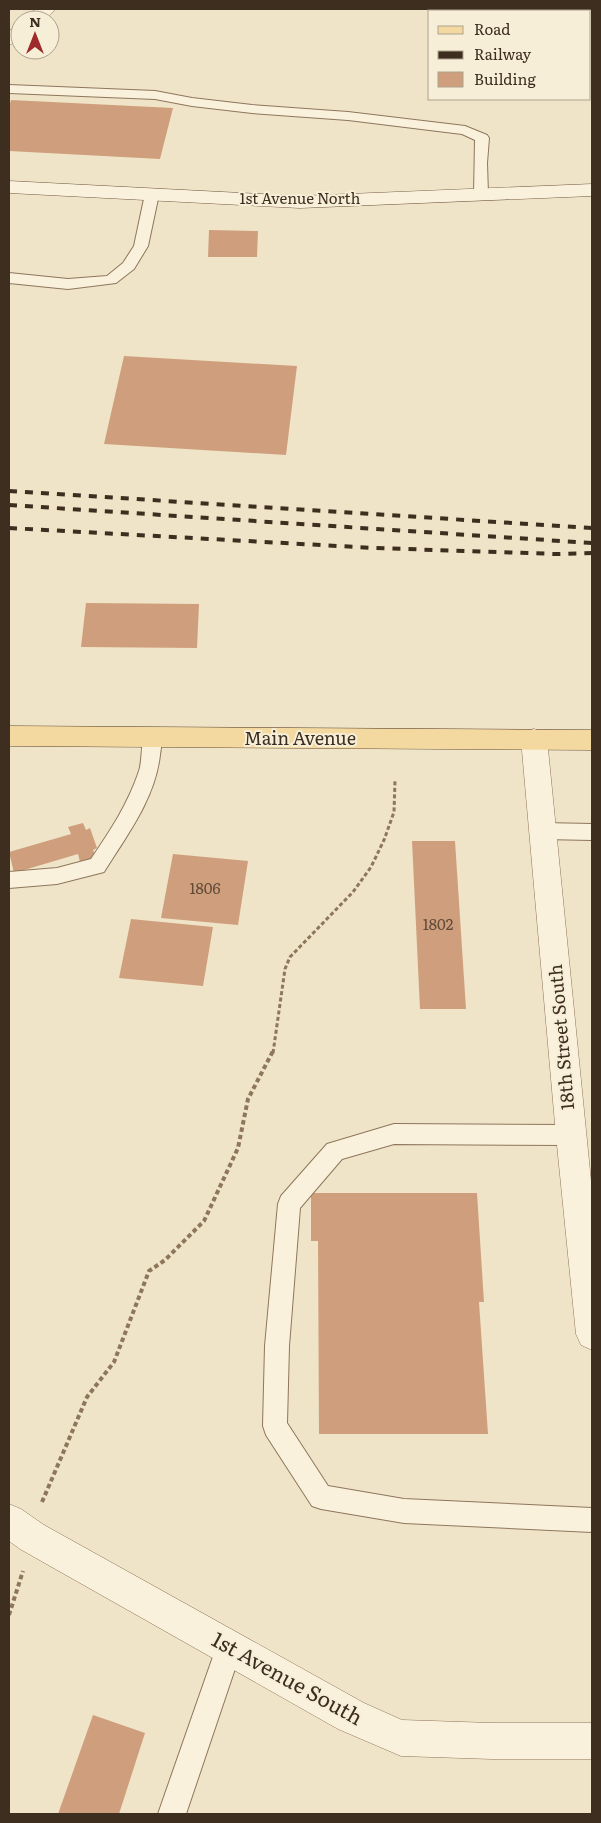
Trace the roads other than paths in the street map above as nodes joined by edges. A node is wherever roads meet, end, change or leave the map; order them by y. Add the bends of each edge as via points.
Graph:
1 (9, 89) edge
2 (9, 187) edge
3 (592, 190) edge
4 (152, 194) junction
5 (481, 194) junction
6 (9, 278) edge
7 (9, 736) edge
8 (153, 738) junction
9 (534, 739) junction
10 (592, 740) edge
11 (543, 831) junction
12 (592, 832) edge
13 (9, 880) edge
14 (571, 1135) junction
15 (592, 1334) edge
16 (592, 1520) edge
17 (20, 1529) edge
18 (229, 1648) junction
19 (592, 1742) edge
20 (172, 1814) edge

1 - 5 lane via 155,95 252,110 348,116 465,130 482,138
2 - 4 street, 1st Avenue North
3 - 5 street, 1st Avenue North
4 - 5 street, 1st Avenue North via 300,202
4 - 6 lane via 141,246 129,266 111,280 68,284
7 - 8 main road, Main Avenue
8 - 9 main road, Main Avenue
8 - 13 lane via 149,769 133,811 97,866 57,876
9 - 10 main road, Main Avenue
9 - 11 street, 18th Street South
11 - 12 lane
11 - 14 street, 18th Street South
14 - 15 street, 18th Street South
14 - 16 lane via 394,1134 335,1151 290,1204 277,1346 275,1426 321,1497 404,1511
17 - 18 street, 1st Avenue South
18 - 19 street, 1st Avenue South via 351,1716 401,1738
18 - 20 lane

